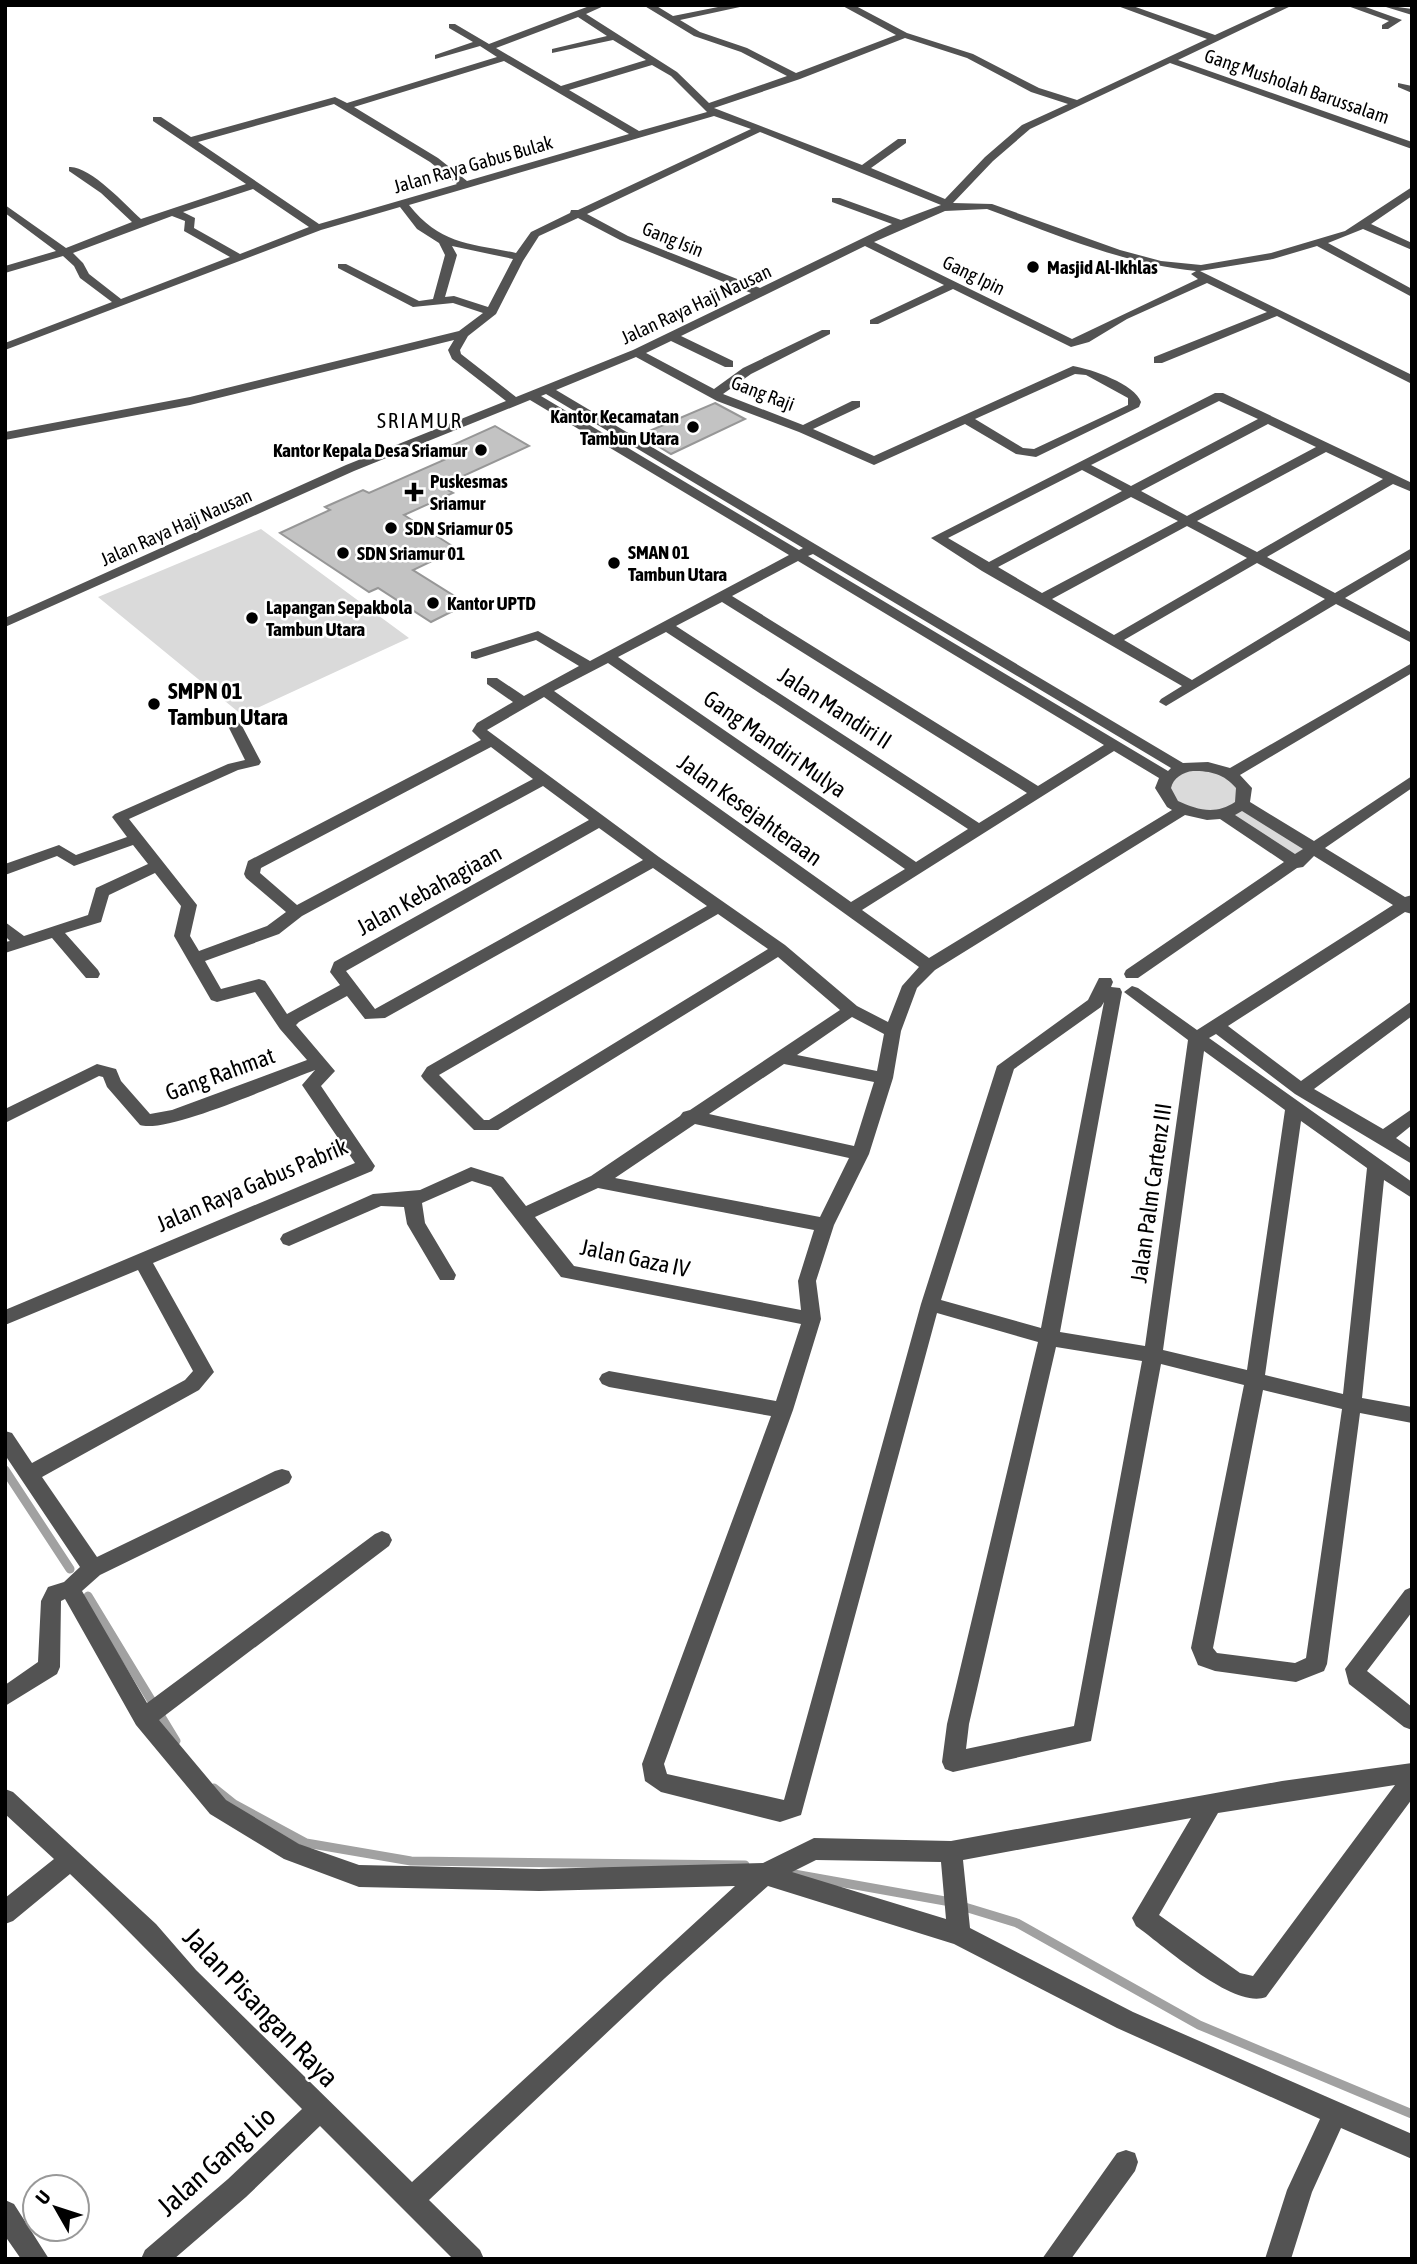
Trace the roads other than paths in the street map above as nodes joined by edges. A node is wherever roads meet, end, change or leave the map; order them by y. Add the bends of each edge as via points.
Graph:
1 (601, 5) edge
2 (648, 5) edge
3 (744, 5) edge
4 (846, 5) edge
5 (1120, 5) edge
6 (1288, 5) edge
7 (1350, 5) edge
8 (1389, 5) edge
9 (1412, 13) edge
10 (581, 15) junction
11 (672, 19) junction
12 (1397, 20) junction
13 (452, 26) dead end
14 (1385, 27) dead end
15 (904, 35) junction
16 (617, 36) junction
17 (1214, 38) junction
18 (485, 45) junction
19 (555, 51) dead end
20 (438, 57) dead end
21 (506, 57) junction
22 (1170, 60) junction
23 (654, 61) junction
24 (797, 77) junction
25 (562, 89) junction
26 (1077, 103) junction
27 (348, 106) junction
28 (711, 110) junction
29 (157, 119) dead end
30 (757, 130) junction
31 (638, 135) junction
32 (191, 141) junction
33 (902, 141) dead end
34 (1412, 146) edge
35 (864, 168) junction
36 (74, 169) dead end
37 (254, 185) junction
38 (465, 185) junction
39 (1412, 190) edge
40 (836, 200) dead end
41 (402, 203) junction
42 (950, 204) junction
43 (1395, 205) junction
44 (5, 208) edge
45 (171, 211) junction
46 (575, 212) junction
47 (1412, 212) edge
48 (139, 223) junction
49 (901, 224) junction
50 (1363, 225) junction
51 (317, 228) junction
52 (444, 241) junction
53 (864, 241) junction
54 (1320, 243) junction
55 (1412, 247) edge
56 (65, 252) junction
57 (516, 256) junction
58 (239, 258) junction
59 (342, 266) dead end
60 (1182, 267) junction
61 (5, 270) edge
62 (1206, 279) junction
63 (955, 284) junction
64 (762, 293) junction
65 (1412, 293) edge
66 (438, 301) junction
67 (121, 304) junction
68 (492, 312) junction
69 (1277, 312) junction
70 (874, 322) dead end
71 (826, 332) dead end
72 (463, 334) junction
73 (671, 336) junction
74 (5, 347) edge
75 (637, 353) junction
76 (1158, 360) dead end
77 (729, 364) dead end
78 (1412, 380) edge
79 (545, 388) junction
80 (529, 394) junction
81 (715, 394) junction
82 (513, 401) junction
83 (856, 404) dead end
84 (1268, 419) junction
85 (967, 420) junction
86 (609, 428) junction
87 (803, 429) junction
88 (594, 435) junction
89 (5, 436) edge
90 (1326, 447) junction
91 (1083, 466) junction
92 (1392, 479) junction
93 (1412, 488) edge
94 (1132, 491) junction
95 (1187, 520) junction
96 (1412, 552) edge
97 (804, 553) junction
98 (1259, 558) junction
99 (987, 568) junction
100 (722, 596) junction
101 (1336, 597) junction
102 (1041, 599) junction
103 (5, 623) edge
104 (667, 626) junction
105 (1412, 639) edge
106 (1113, 641) junction
107 (976, 647) junction
108 (962, 654) junction
109 (476, 655) dead end
110 (609, 657) junction
111 (590, 667) junction
112 (1412, 667) edge
113 (492, 681) dead end
114 (1192, 686) junction
115 (545, 691) junction
116 (523, 702) junction
117 (1166, 702) dead end
118 (234, 724) dead end
119 (490, 741) junction
120 (1114, 746) junction
121 (1175, 772) junction
122 (1231, 774) junction
123 (544, 779) junction
124 (1412, 781) edge
125 (1038, 793) junction
126 (1242, 804) junction
127 (1183, 810) junction
128 (1223, 814) junction
129 (600, 821) junction
130 (978, 829) junction
131 (136, 839) junction
132 (1317, 849) junction
133 (653, 861) junction
134 (1297, 863) junction
135 (159, 865) junction
136 (916, 869) junction
137 (5, 870) edge
138 (1410, 905) edge
139 (718, 907) junction
140 (850, 910) junction
141 (296, 912) junction
142 (5, 927) edge
143 (56, 933) junction
144 (13, 945) edge
145 (779, 949) junction
146 (197, 958) junction
147 (929, 966) junction
148 (92, 974) dead end
149 (1132, 974) junction
150 (348, 988) junction
151 (1117, 989) junction
152 (1412, 1007) edge
153 (851, 1010) junction
154 (286, 1025) junction
155 (1215, 1025) junction
156 (893, 1031) junction
157 (1197, 1038) junction
158 (780, 1057) junction
159 (318, 1062) junction
160 (884, 1078) junction
161 (1301, 1090) junction
162 (1294, 1110) junction
163 (1412, 1115) edge
164 (689, 1116) junction
165 (5, 1117) edge
166 (1384, 1138) junction
167 (860, 1154) junction
168 (1412, 1158) edge
169 (1376, 1167) junction
170 (597, 1181) junction
171 (1412, 1191) edge
172 (412, 1199) junction
173 (524, 1214) junction
174 (825, 1225) junction
175 (289, 1239) dead end
176 (141, 1259) junction
177 (447, 1275) dead end
178 (930, 1304) junction
179 (5, 1318) edge
180 (812, 1319) junction
181 (1049, 1338) junction
182 (1153, 1355) junction
183 (609, 1379) dead end
184 (1255, 1379) junction
185 (1352, 1404) junction
186 (783, 1410) junction
187 (1412, 1415) edge
188 (5, 1439) edge
189 (29, 1475) junction
190 (282, 1477) dead end
191 (382, 1540) dead end
192 (93, 1569) junction
193 (69, 1589) junction
194 (1412, 1596) edge
195 (5, 1697) edge
196 (144, 1718) junction
197 (1412, 1720) edge
198 (1411, 1773) edge
199 (5, 1799) edge
200 (1211, 1805) junction
201 (951, 1852) junction
202 (70, 1860) junction
203 (765, 1874) junction
204 (5, 1913) edge
205 (959, 1934) junction
206 (318, 2110) junction
207 (1335, 2113) junction
208 (1412, 2147) edge
209 (1126, 2162) dead end
210 (412, 2199) junction
211 (5, 2213) edge
212 (36, 2259) edge
213 (154, 2259) edge
214 (471, 2259) edge
215 (1055, 2259) edge
216 (1278, 2259) edge

1 - 10 street
2 - 11 street
3 - 11 street
4 - 15 street
5 - 17 street
6 - 17 street
7 - 12 street
8 - 9 street
9 - 12 street
10 - 16 street
10 - 18 street
11 - 24 street
12 - 14 street
13 - 18 street
15 - 24 street, Jalan Raya Gabus Bulak
15 - 26 street via 970,56 1035,90
16 - 19 street
16 - 23 street
17 - 22 street
18 - 20 street
18 - 21 street
21 - 25 street
21 - 27 street
22 - 26 street
22 - 34 street, Gang Musholah Barussalam
23 - 25 street
23 - 28 street
24 - 28 street, Jalan Raya Gabus Bulak
25 - 31 street
26 - 42 street via 1026,127 989,159
27 - 32 street via 331,100
27 - 38 street
28 - 30 street
28 - 31 street, Jalan Raya Gabus Bulak
29 - 32 street
30 - 35 street
30 - 46 street
31 - 38 street, Jalan Raya Gabus Bulak
32 - 37 street
33 - 35 street
35 - 42 street
36 - 48 street
37 - 45 street
37 - 51 street
38 - 41 street, Jalan Raya Gabus Bulak
39 - 43 street, Jalan Raya Haji Nausan
40 - 49 street
41 - 51 street, Jalan Raya Gabus Bulak
41 - 52 street via 421,227
42 - 49 street, Jalan Raya Haji Nausan
42 - 60 street, Jalan Raya Haji Nausan via 999,209 1116,252
43 - 47 street
43 - 50 street, Jalan Raya Haji Nausan
44 - 56 street
45 - 48 street
45 - 58 street via 191,220 188,229
46 - 57 street via 535,234
46 - 64 street, Gang Isin via 624,238
48 - 56 street
49 - 53 street, Jalan Raya Haji Nausan
50 - 54 street, Jalan Raya Haji Nausan
50 - 55 street
51 - 58 street, Jalan Raya Gabus Bulak
52 - 57 street
52 - 66 street via 452,260
53 - 63 street, Gang Ipin
53 - 64 street, Jalan Raya Haji Nausan
54 - 60 street, Jalan Raya Haji Nausan via 1214,267
54 - 65 street
56 - 61 street
56 - 67 street via 84,276
57 - 68 street
58 - 67 street, Jalan Raya Gabus Bulak
59 - 66 street via 412,304
60 - 62 street
62 - 63 street, Gang Ipin via 1085,340 1067,342
62 - 69 street
63 - 70 street
64 - 73 street, Jalan Raya Haji Nausan
66 - 68 street via 454,299
67 - 74 street, Jalan Raya Gabus Bulak
68 - 72 street
69 - 76 street
69 - 78 street
71 - 81 street via 747,371
72 - 82 street via 454,350 456,356
72 - 89 street via 190,401
73 - 75 street, Jalan Raya Haji Nausan
73 - 77 street
75 - 79 street, Jalan Raya Haji Nausan
75 - 81 street, Gang Raji
79 - 80 street, Jalan Raya Haji Nausan
79 - 86 street
80 - 82 street, Jalan Raya Haji Nausan
80 - 88 street
81 - 87 street, Gang Raji
82 - 103 street, Jalan Raya Haji Nausan
83 - 87 street
84 - 90 street
84 - 91 street via 1216,397
84 - 94 street
85 - 85 street via 1073,370 1089,372 1133,396 1135,402 1133,407 1036,453 1020,451
85 - 87 street, Gang Raji via 870,461
86 - 88 street
86 - 97 street
88 - 97 street
90 - 92 street
90 - 95 street
91 - 94 street
91 - 99 street via 939,538
92 - 93 street
92 - 98 street
94 - 95 street
94 - 99 street
95 - 98 street
95 - 102 street
96 - 101 street
97 - 100 street
97 - 107 street
97 - 108 street
98 - 101 street
98 - 106 street
99 - 102 street
100 - 104 street
100 - 125 street
101 - 105 street
101 - 114 street
102 - 106 street
104 - 110 street
104 - 130 street, Jalan Mandiri II
106 - 114 street
107 - 108 street
107 - 121 street
108 - 120 street
109 - 111 street via 538,635
110 - 111 street
110 - 136 street, Gang Mandiri Mulya
111 - 115 street
112 - 122 street
113 - 116 street
114 - 117 street
115 - 116 street
115 - 140 street, Jalan Kesejahteraan
116 - 119 street via 480,728
118 - 131 street via 254,762 120,817
119 - 123 street
119 - 141 street via 252,867 252,874
120 - 121 street
120 - 125 street
121 - 122 street via 1206,766
121 - 127 street via 1163,788 1172,804
122 - 126 street via 1244,788
123 - 129 street
123 - 141 street
124 - 132 street
125 - 130 street
126 - 128 street
126 - 132 street
127 - 128 street
127 - 147 street
128 - 134 street
129 - 133 street
129 - 150 street, Jalan Kebahagiaan via 340,966 338,972
130 - 136 street
131 - 135 street
131 - 137 street via 74,861 59,850
132 - 134 street
132 - 138 street
133 - 139 street
133 - 150 street via 379,1014 371,1015
134 - 149 street
135 - 143 street via 102,892 94,918
135 - 146 street via 189,905 182,936
136 - 140 street
138 - 155 street
139 - 145 street
139 - 145 street via 430,1076 480,1126 492,1126
140 - 147 street, Jalan Kesejahteraan
141 - 146 street via 273,930
142 - 144 street
143 - 144 street
143 - 148 street
145 - 153 street
146 - 154 street via 217,996 259,985
147 - 156 street via 910,986
149 - 151 street via 1138,987
149 - 151 street via 1109,974
150 - 154 street
151 - 157 street
151 - 178 street via 1006,1066
151 - 181 street
152 - 161 street
153 - 156 street
153 - 158 street
154 - 159 street
155 - 157 street
155 - 161 street
156 - 160 street
157 - 162 street
157 - 182 street, Jalan Palm Cartenz III
158 - 160 street
158 - 164 street
159 - 165 street, Gang Rahmat via 157,1121 146,1121 113,1083 110,1073 97,1070
159 - 176 street, Jalan Raya Gabus Pabrik via 325,1073 311,1085 366,1166
160 - 167 street
161 - 166 street
162 - 169 street
162 - 184 street
163 - 166 street
164 - 167 street
164 - 170 street
166 - 168 street
167 - 174 street
169 - 171 street
169 - 185 street
170 - 173 street
170 - 174 street
172 - 173 street, Jalan Gaza IV via 471,1174 497,1182
172 - 175 street via 379,1199
172 - 177 street via 416,1224
173 - 180 street, Jalan Gaza IV via 568,1272
174 - 180 street via 807,1281
176 - 179 street, Jalan Raya Gabus Pabrik
176 - 189 street via 204,1372 192,1385
178 - 181 street
178 - 186 street via 796,1802 786,1813 661,1782 652,1769
180 - 186 street
181 - 182 street
181 - 182 street, Jalan Palm Cartenz III via 958,1724 953,1762 1083,1734
182 - 184 street
183 - 186 street
184 - 185 street
184 - 185 street via 1202,1648 1206,1658 1215,1662 1296,1673 1315,1664
185 - 187 street
188 - 189 street
189 - 192 street
190 - 192 street
191 - 196 street
192 - 193 street
193 - 195 street via 55,1593 51,1601 49,1667
193 - 196 street
194 - 197 street via 1356,1669 1357,1677
196 - 203 street via 218,1807 292,1852 359,1876 539,1881
198 - 200 street
198 - 200 street via 1408,1786 1258,1989 1234,1983 1143,1918
199 - 202 street, Jalan Pisangan Raya
200 - 201 street
201 - 203 street via 814,1849
201 - 205 street
202 - 204 street
202 - 206 street, Jalan Pisangan Raya via 148,1932
203 - 205 street
203 - 210 street
205 - 207 street via 1125,2020
206 - 210 street, Jalan Pisangan Raya
206 - 213 street, Jalan Gang Lio
207 - 208 street
207 - 216 street via 1300,2190
209 - 215 street
210 - 214 street, Jalan Pisangan Raya
211 - 212 street

